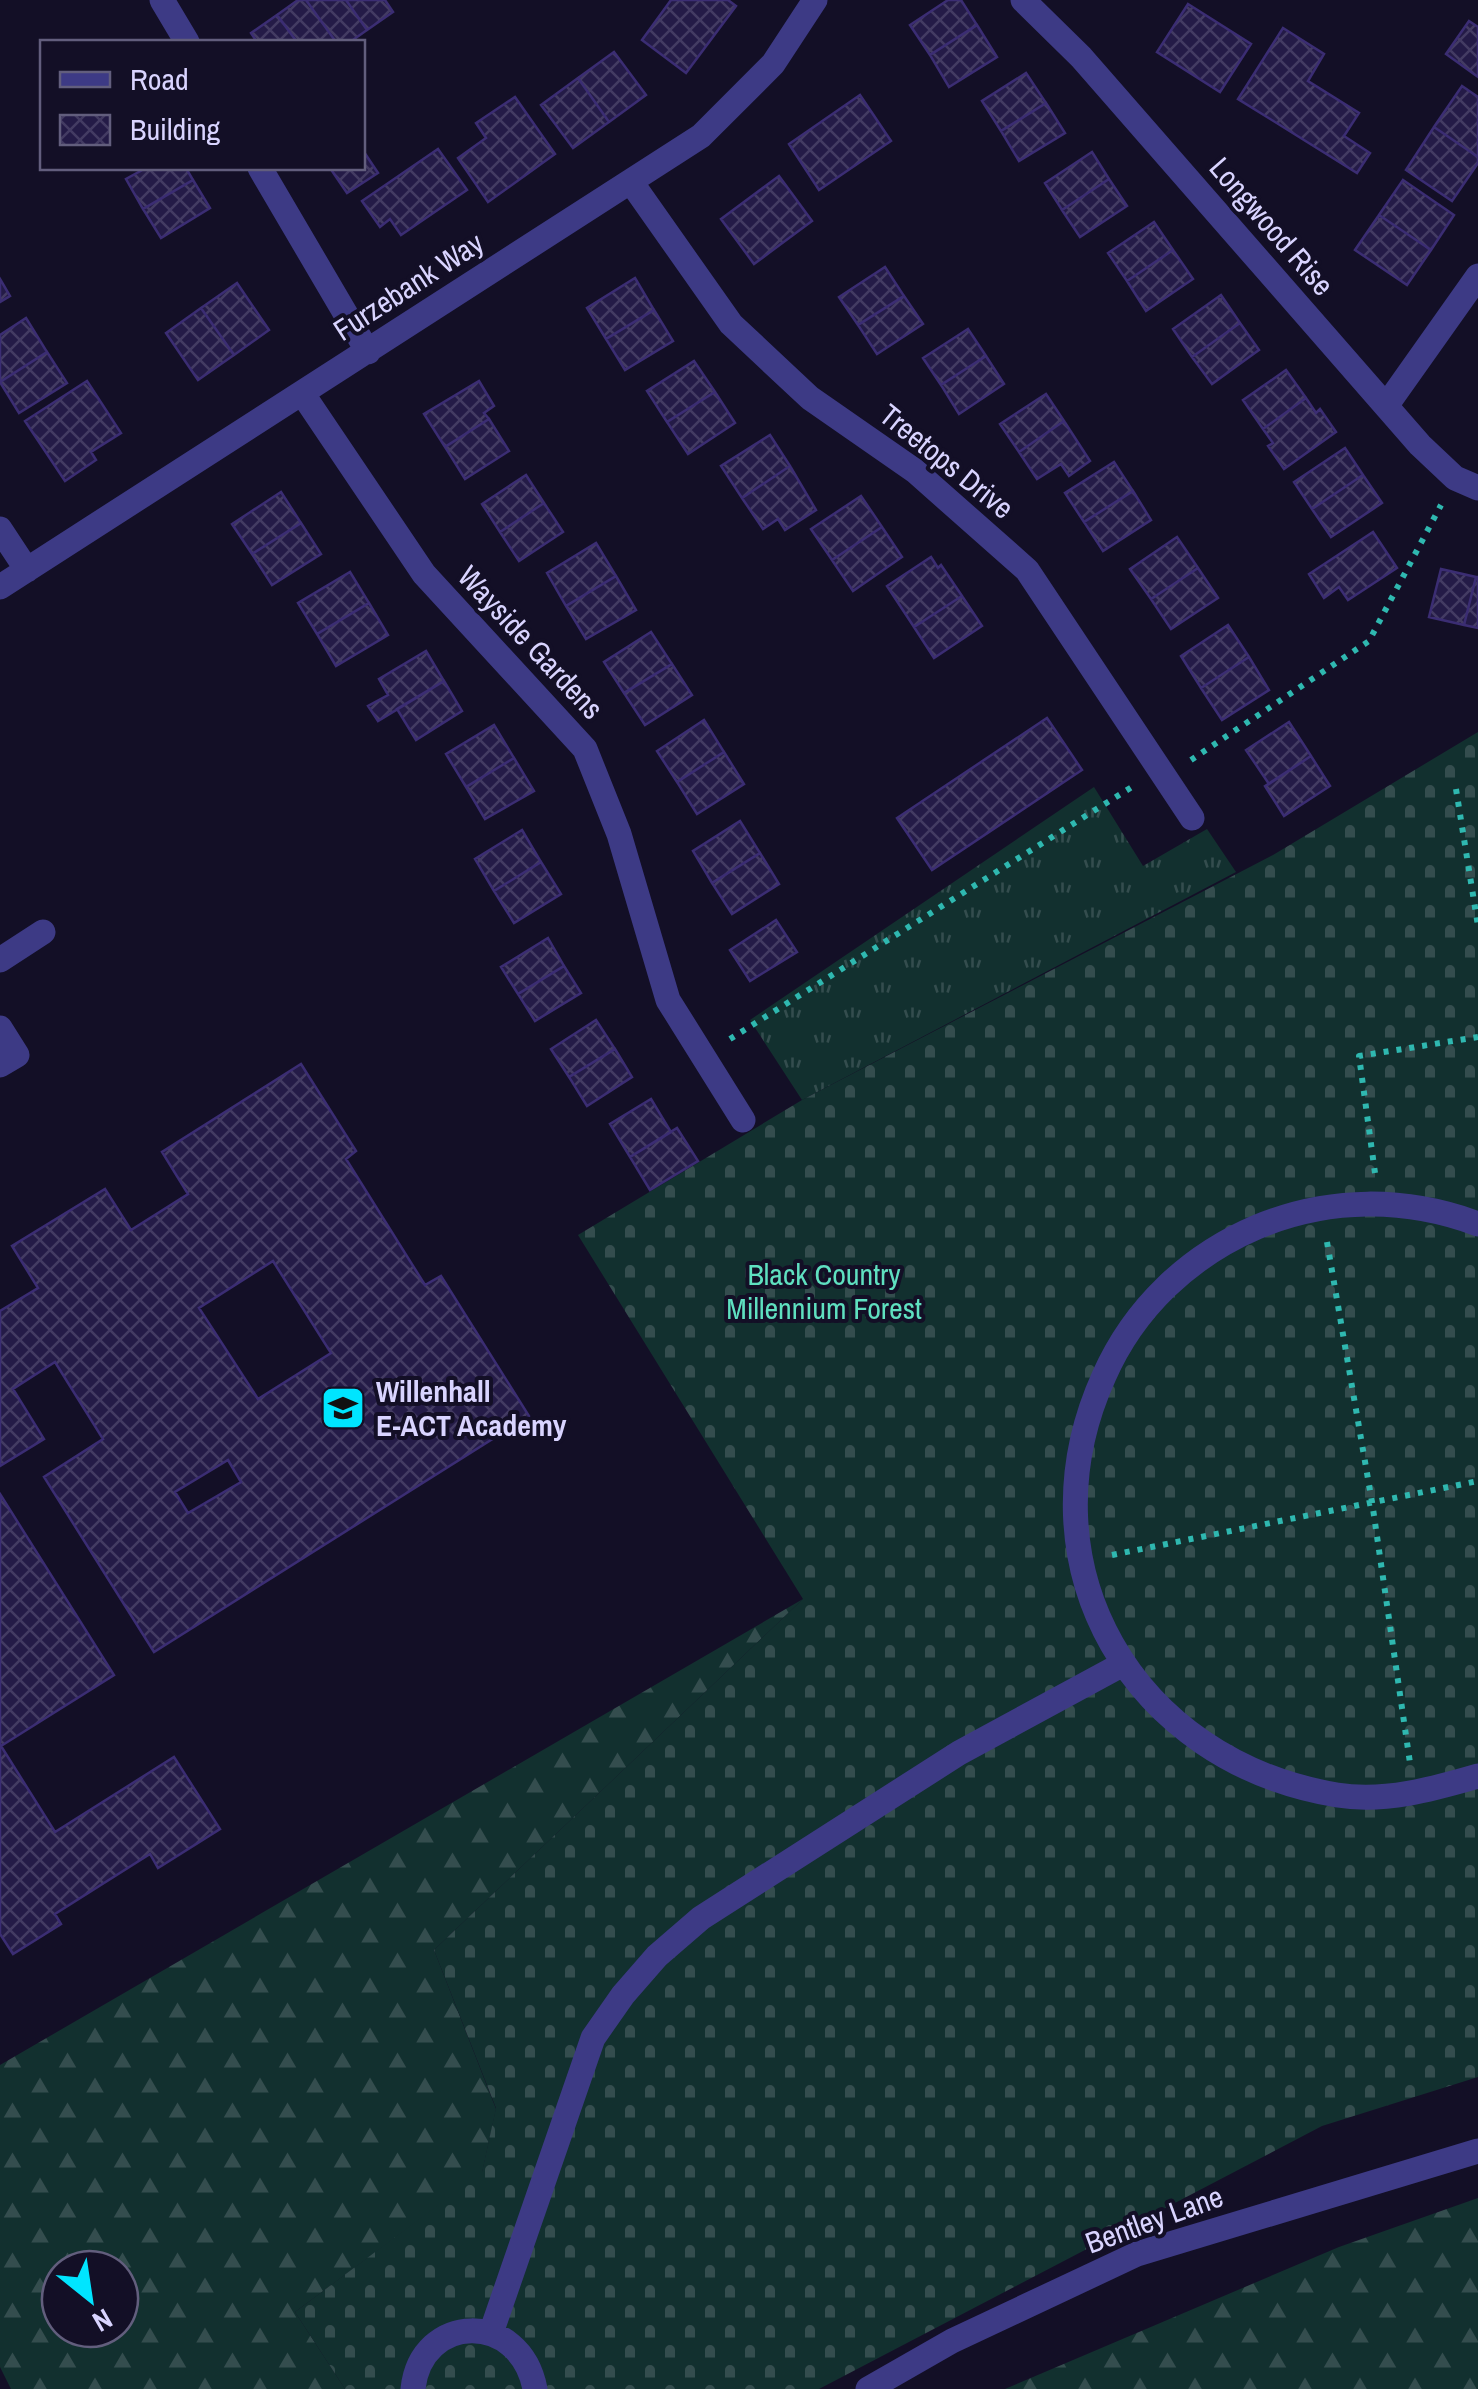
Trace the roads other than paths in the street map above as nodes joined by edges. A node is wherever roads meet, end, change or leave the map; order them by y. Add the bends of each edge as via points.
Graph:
1 (162, 0) edge
2 (815, 0) edge
3 (1023, 0) edge
4 (186, 40) edge
5 (261, 170) edge
6 (631, 182) junction
7 (1478, 276) edge
8 (368, 352) junction
9 (302, 393) junction
10 (1386, 406) junction
11 (1466, 483) edge
12 (0, 530) edge
13 (27, 570) junction
14 (0, 587) edge
15 (1192, 818) dead end
16 (43, 932) dead end
17 (0, 960) edge
18 (0, 1028) edge
19 (0, 1065) edge
20 (743, 1120) dead end
21 (1478, 1224) edge
22 (1123, 1664) junction
23 (1478, 1776) edge
24 (1478, 2150) edge
25 (491, 2333) junction
26 (414, 2389) edge
27 (535, 2389) edge
28 (868, 2389) edge

1 - 4 street
2 - 6 street, Furzebank Way via 773,64 735,105
3 - 10 street, Longwood Rise via 1081,57
5 - 8 street
6 - 8 street, Furzebank Way
6 - 15 street, Treetops Drive via 730,324 810,398 915,471 1027,570
7 - 10 street
8 - 9 street, Furzebank Way
9 - 13 street, Furzebank Way
9 - 20 street, Wayside Gardens via 424,574 585,749 668,1000
10 - 11 street, Longwood Rise
12 - 13 street
13 - 14 street, Furzebank Way
16 - 17 street
18 - 19 street via 16,1055
21 - 22 street via 1440,1210 1366,1202 1292,1213 1223,1242 1163,1287 1117,1346 1087,1414 1074,1487 1080,1562 1104,1632
22 - 23 street via 1201,1744 1267,1778 1340,1796 1414,1794
22 - 25 street via 959,1753 701,1918 657,1956 593,2038
24 - 28 street, Bentley Lane via 1137,2254 952,2341
25 - 26 street via 471,2330 436,2344 422,2359
25 - 27 street via 523,2355

